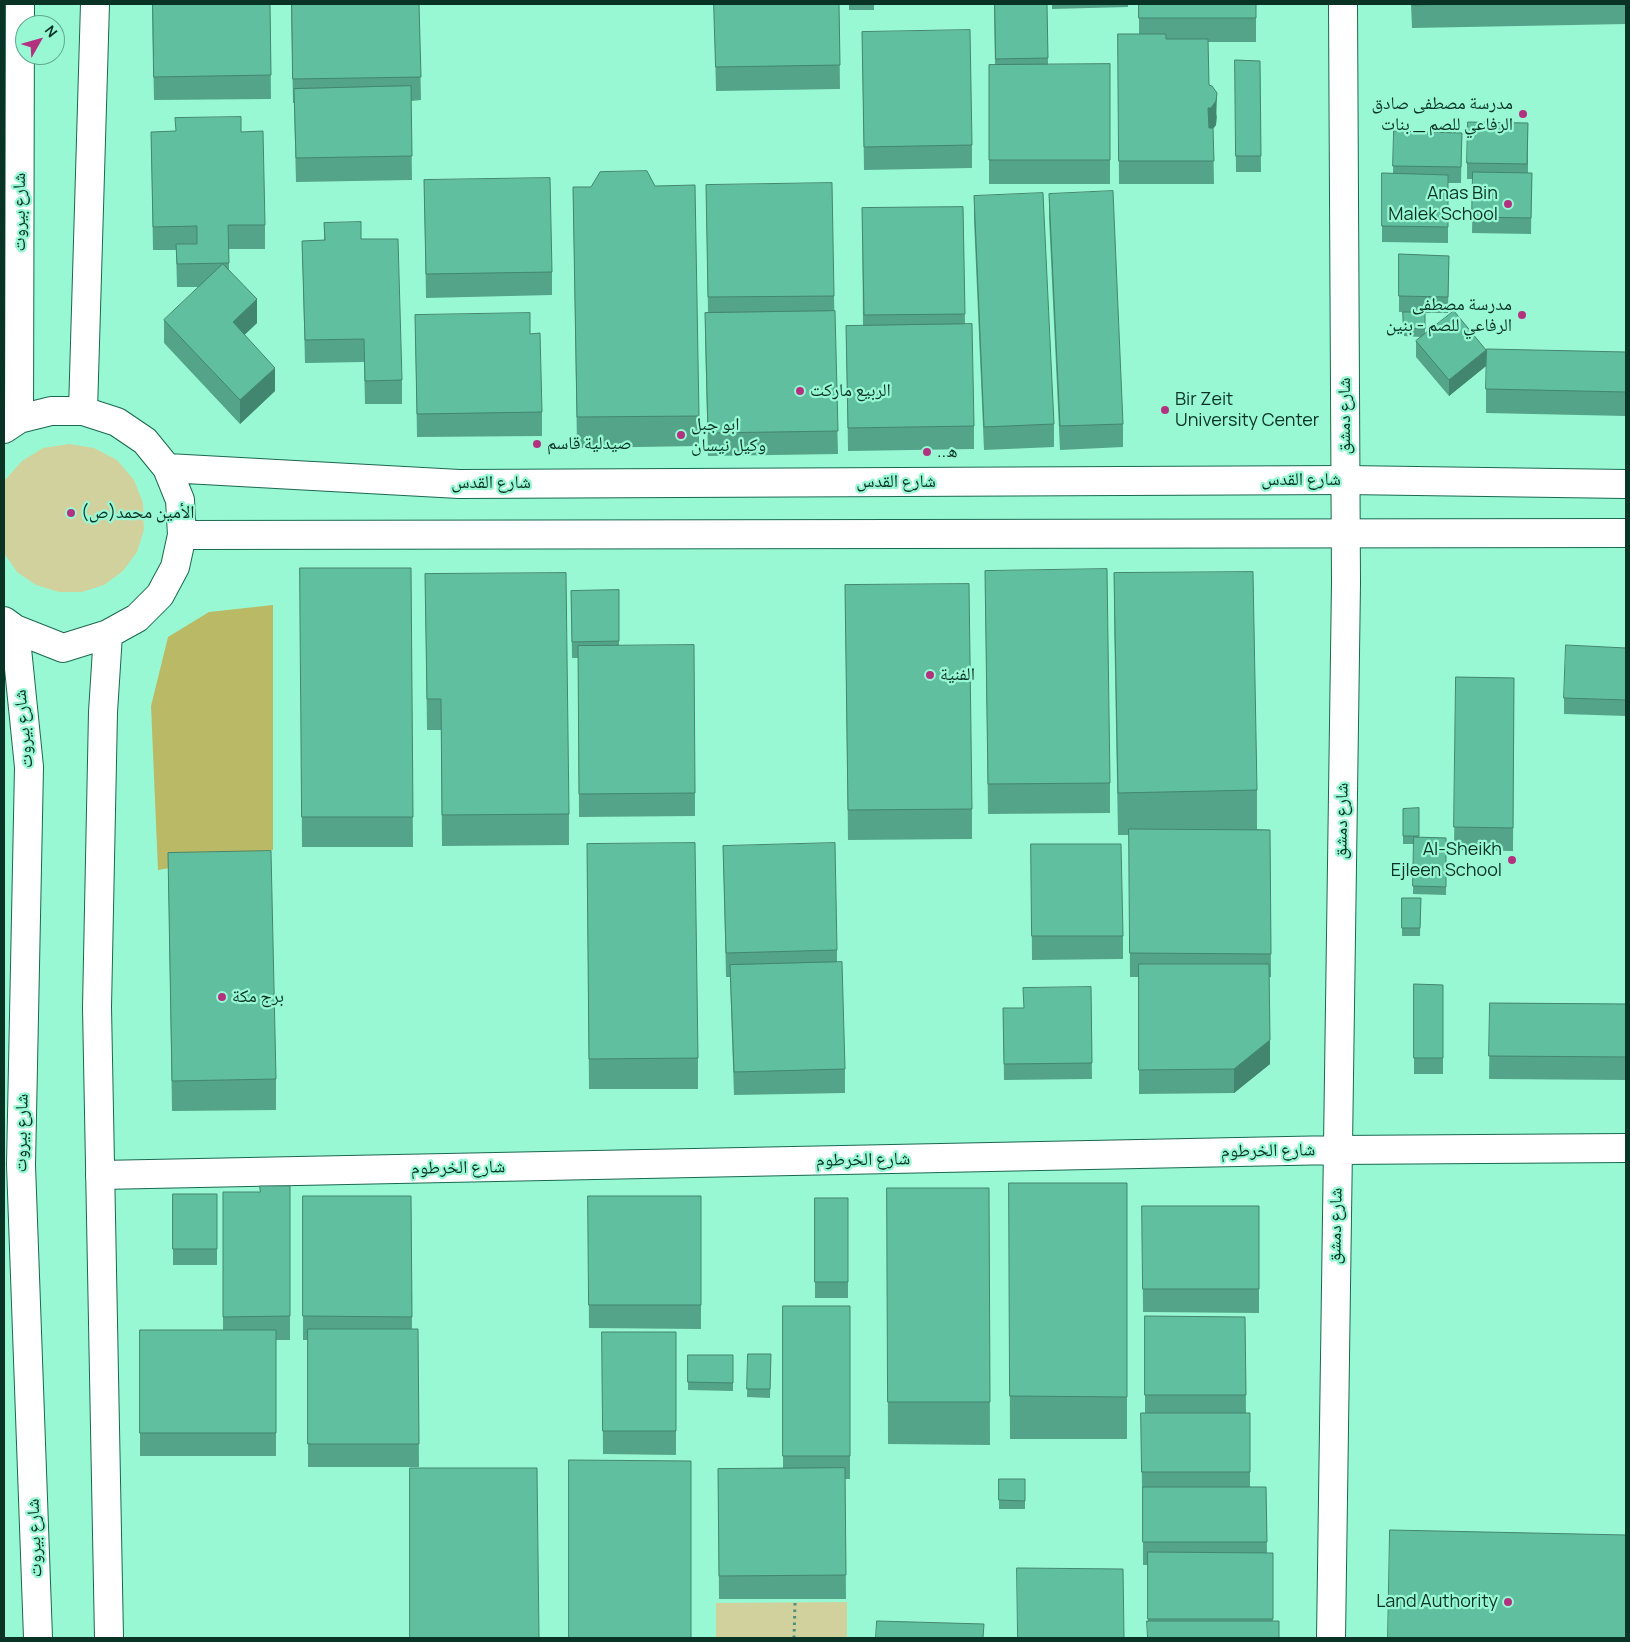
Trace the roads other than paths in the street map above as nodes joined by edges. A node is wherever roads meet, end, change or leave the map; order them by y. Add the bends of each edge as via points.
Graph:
1 (20, 4) edge
2 (95, 4) edge
3 (1343, 4) edge
4 (83, 411) junction
5 (12, 424) edge
6 (167, 468) junction
7 (1346, 480) junction
8 (1626, 484) edge
9 (1626, 533) edge
10 (1346, 534) junction
11 (182, 535) junction
12 (9, 625) edge
13 (108, 634) junction
14 (1626, 1148) edge
15 (1337, 1150) junction
16 (12, 1165) edge
17 (100, 1175) junction
18 (38, 1638) edge
19 (109, 1638) edge
20 (1331, 1638) edge

1 - 5 main road, شارع بيروت
2 - 4 main road
3 - 7 main road, شارع دمشق
4 - 5 main road via 51,411
4 - 6 main road via 117,422 145,441
6 - 7 main road, شارع القدس via 459,484
6 - 11 main road via 180,500
7 - 8 main road, شارع القدس
7 - 10 main road, شارع دمشق
9 - 10 main road
10 - 11 main road
10 - 15 main road, شارع دمشق
11 - 13 main road via 175,567 160,595 137,618
12 - 13 main road via 63,648
12 - 16 main road, شارع بيروت via 29,767
13 - 17 main road via 102,712 97,1007
14 - 15 main road, شارع الخرطوم
15 - 17 main road, شارع الخرطوم
15 - 20 main road, شارع دمشق
16 - 18 main road, شارع بيروت
17 - 19 main road

